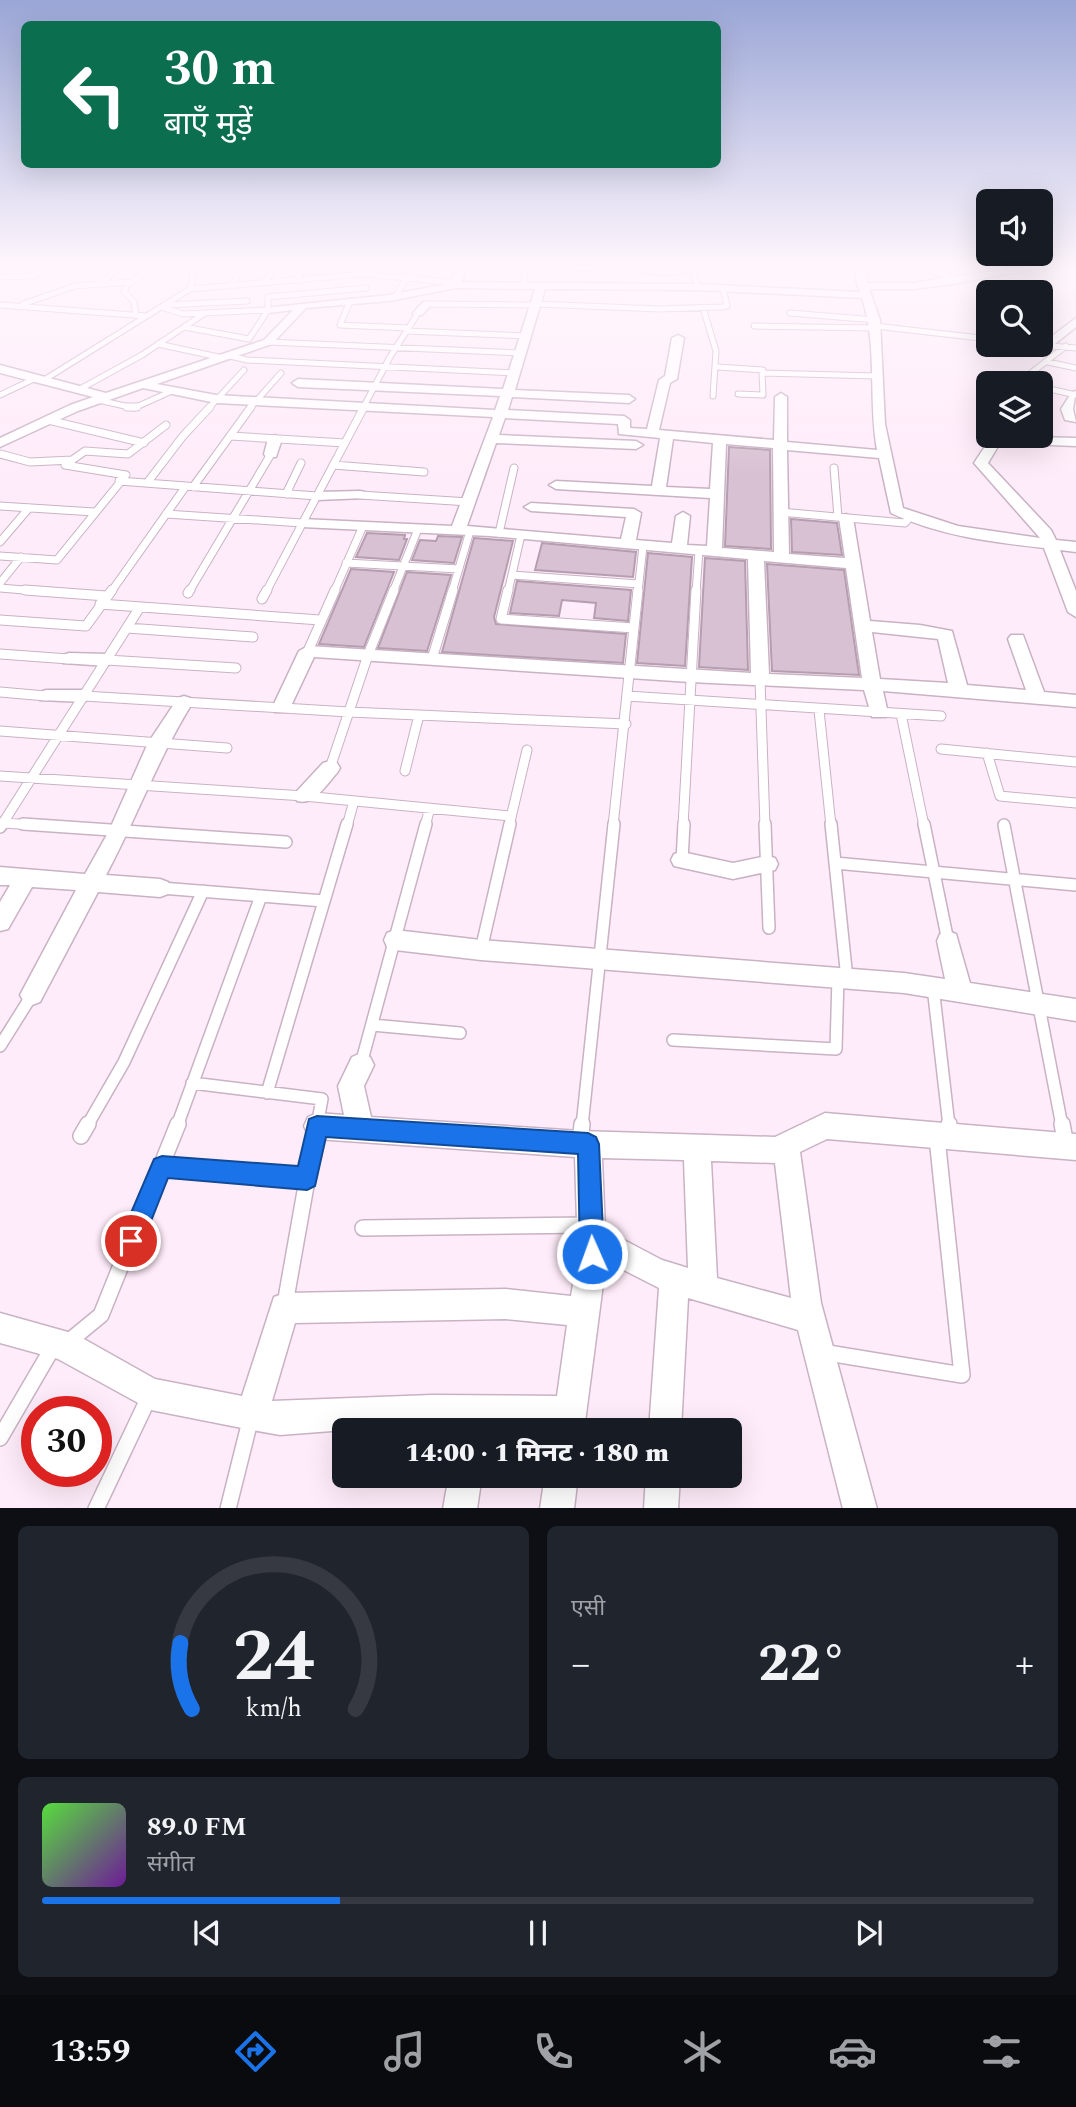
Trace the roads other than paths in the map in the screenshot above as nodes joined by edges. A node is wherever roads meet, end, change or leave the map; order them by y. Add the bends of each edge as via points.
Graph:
1 (116, 334) edge
2 (173, 334) edge
3 (228, 334) edge
4 (251, 334) edge
5 (275, 334) edge
6 (404, 334) edge
7 (494, 334) edge
8 (714, 334) edge
9 (875, 334) edge
10 (954, 334) edge
11 (526, 336) joint
12 (976, 337) edge
13 (678, 338) dead end
14 (268, 342) junction
15 (158, 344) junction
16 (1053, 345) edge
17 (1066, 346) junction
18 (396, 348) junction
19 (1076, 348) edge
20 (522, 353) junction
21 (226, 357) junction
22 (1048, 362) junction
23 (385, 367) junction
24 (718, 367) junction
25 (1076, 368) edge
26 (0, 369) edge
27 (244, 370) dead end
28 (1036, 371) edge
29 (281, 373) dead end
30 (515, 373) junction
31 (762, 373) junction
32 (877, 376) junction
33 (40, 379) junction
34 (298, 383) dead end
35 (144, 385) junction
36 (375, 386) junction
37 (80, 389) junction
38 (174, 390) junction
39 (1053, 390) edge
40 (508, 393) junction
41 (738, 394) dead end
42 (0, 395) edge
43 (1076, 395) edge
44 (713, 396) dead end
45 (781, 397) dead end
46 (102, 398) junction
47 (216, 399) junction
48 (629, 399) dead end
49 (255, 401) junction
50 (363, 408) junction
51 (500, 415) junction
52 (1076, 418) edge
53 (48, 420) junction
54 (166, 425) dead end
55 (659, 434) junction
56 (230, 436) junction
57 (275, 439) junction
58 (491, 439) junction
59 (720, 439) junction
60 (1053, 441) edge
61 (1076, 442) edge
62 (0, 443) edge
63 (144, 443) junction
64 (345, 443) junction
65 (636, 445) dead end
66 (780, 445) junction
67 (991, 448) edge
68 (836, 449) junction
69 (0, 454) edge
70 (271, 454) joint
71 (885, 455) junction
72 (72, 460) junction
73 (301, 463) dead end
74 (333, 466) junction
75 (514, 468) dead end
76 (834, 468) joint
77 (424, 472) dead end
78 (119, 481) junction
79 (148, 483) junction
80 (556, 485) dead end
81 (190, 486) junction
82 (247, 491) junction
83 (658, 491) junction
84 (286, 494) junction
85 (717, 494) junction
86 (359, 495) joint
87 (317, 496) junction
88 (468, 502) junction
89 (0, 506) edge
90 (531, 507) dead end
91 (29, 508) junction
92 (780, 512) junction
93 (94, 513) junction
94 (166, 514) junction
95 (684, 516) dead end
96 (232, 518) junction
97 (842, 518) junction
98 (909, 518) junction
99 (302, 523) junction
100 (363, 526) junction
101 (418, 529) junction
102 (464, 531) junction
103 (499, 533) junction
104 (521, 535) junction
105 (1, 541) edge
106 (1049, 543) junction
107 (635, 545) junction
108 (1076, 547) edge
109 (679, 549) junction
110 (707, 551) junction
111 (0, 556) edge
112 (756, 556) junction
113 (21, 558) junction
114 (782, 558) junction
115 (346, 563) junction
116 (855, 564) junction
117 (404, 566) junction
118 (459, 569) junction
119 (512, 575) junction
120 (639, 584) junction
121 (0, 585) edge
122 (188, 593) dead end
123 (262, 599) dead end
124 (103, 600) junction
125 (140, 607) junction
126 (1076, 612) edge
127 (0, 620) edge
128 (320, 620) junction
129 (864, 626) junction
130 (127, 628) junction
131 (634, 628) junction
132 (253, 637) dead end
133 (1017, 639) dead end
134 (307, 651) junction
135 (0, 654) edge
136 (368, 655) junction
137 (69, 659) joint
138 (432, 659) junction
139 (107, 660) junction
140 (236, 668) dead end
141 (629, 672) junction
142 (690, 676) junction
143 (760, 680) junction
144 (872, 685) junction
145 (959, 690) junction
146 (0, 692) edge
147 (46, 696) joint
148 (84, 696) junction
149 (628, 696) junction
150 (1037, 697) junction
151 (689, 701) junction
152 (1076, 701) edge
153 (184, 702) junction
154 (761, 706) junction
155 (281, 708) junction
156 (819, 710) junction
157 (349, 712) junction
158 (879, 713) junction
159 (901, 714) junction
160 (419, 715) junction
161 (941, 716) dead end
162 (626, 724) junction
163 (0, 731) edge
164 (59, 735) junction
165 (158, 743) junction
166 (227, 748) dead end
167 (941, 749) dead end
168 (527, 750) dead end
169 (988, 753) junction
170 (1076, 761) edge
171 (330, 768) joint
172 (405, 771) dead end
173 (0, 776) edge
174 (32, 778) junction
175 (141, 785) junction
176 (304, 796) junction
177 (354, 801) junction
178 (1076, 803) edge
179 (430, 808) junction
180 (510, 816) junction
181 (1, 825) edge
182 (1004, 825) dead end
183 (119, 831) junction
184 (286, 842) dead end
185 (682, 860) joint
186 (835, 863) junction
187 (766, 864) junction
188 (932, 872) junction
189 (0, 876) edge
190 (26, 878) junction
191 (1014, 879) junction
192 (90, 884) junction
193 (1076, 885) edge
194 (160, 888) joint
195 (203, 891) junction
196 (261, 896) junction
197 (324, 901) junction
198 (0, 922) edge
199 (769, 928) dead end
200 (395, 940) junction
201 (948, 941) joint
202 (481, 950) junction
203 (600, 960) junction
204 (843, 978) junction
205 (933, 988) junction
206 (960, 992) junction
207 (32, 995) joint
208 (1039, 1004) junction
209 (1076, 1010) edge
210 (372, 1026) junction
211 (460, 1033) dead end
212 (673, 1040) dead end
213 (0, 1046) edge
214 (361, 1065) joint
215 (192, 1083) junction
216 (267, 1093) junction
217 (317, 1126) junction
218 (360, 1129) junction
219 (944, 1135) junction
220 (81, 1136) dead end
221 (584, 1144) junction
222 (786, 1145) junction
223 (1071, 1146) edge
224 (698, 1148) junction
225 (162, 1167) junction
226 (307, 1178) junction
227 (363, 1228) dead end
228 (592, 1231) junction
229 (689, 1283) junction
230 (285, 1308) junction
231 (584, 1312) junction
232 (810, 1318) junction
233 (0, 1328) edge
234 (59, 1344) junction
235 (818, 1351) junction
236 (151, 1394) junction
237 (252, 1414) junction
238 (463, 1418) edge
239 (569, 1418) edge
240 (668, 1418) edge
241 (0, 1437) edge
242 (464, 1488) edge
243 (560, 1488) edge
244 (662, 1488) edge
245 (96, 1508) edge
246 (228, 1508) edge
247 (460, 1508) edge
248 (557, 1508) edge
249 (661, 1508) edge
250 (860, 1508) edge

1 - 33 lane
2 - 15 lane
3 - 4 lane via 249,338
5 - 14 street
6 - 18 lane
7 - 11 lane
8 - 24 lane
9 - 32 street
10 - 12 lane
11 - 20 street
13 - 55 street via 671,379 665,380
14 - 18 lane
14 - 21 street
15 - 21 lane
15 - 37 lane
16 - 17 lane
17 - 19 lane
17 - 22 lane
18 - 20 lane
18 - 23 lane
20 - 30 street
21 - 23 lane
21 - 35 street
22 - 25 lane
22 - 28 lane
23 - 30 lane
23 - 36 lane
24 - 31 lane
24 - 44 lane
26 - 33 street
27 - 47 lane
29 - 49 lane
30 - 40 street
31 - 32 lane
31 - 41 lane via 763,395
32 - 71 street
33 - 37 street
33 - 42 lane
34 - 36 street
35 - 38 street
35 - 46 street
36 - 40 street
36 - 50 lane
37 - 46 street
38 - 46 lane via 134,408
38 - 47 street
39 - 43 lane
40 - 48 street
40 - 51 street
43 - 52 street via 1067,409 1070,417
45 - 66 street
46 - 53 street
47 - 49 street
47 - 79 lane
49 - 50 street
49 - 56 lane
50 - 51 street
50 - 64 lane
51 - 55 street via 624,420 624,431
51 - 58 street
53 - 62 street
53 - 63 lane
54 - 63 lane
55 - 59 street
55 - 83 street
56 - 57 lane
56 - 81 lane
57 - 64 lane
57 - 70 street
58 - 65 street
58 - 88 street
59 - 66 street
59 - 85 street
60 - 61 street
63 - 72 lane via 128,454 85,451
64 - 74 lane
66 - 68 street
66 - 92 street
67 - 106 street via 981,463 1046,533
68 - 71 street
68 - 76 street
69 - 72 lane via 30,462
70 - 82 lane
71 - 98 street via 896,510
72 - 78 lane via 65,465 127,475
73 - 84 lane
74 - 77 lane
74 - 87 lane
75 - 103 lane
76 - 97 lane
78 - 79 lane
78 - 93 lane
79 - 81 lane
80 - 83 street
81 - 82 lane
81 - 94 lane
82 - 84 lane
82 - 96 lane
83 - 85 street
84 - 87 lane
85 - 110 street
86 - 87 street
86 - 88 lane
87 - 99 lane
88 - 102 street
89 - 91 lane
90 - 107 street via 634,513
91 - 93 lane
91 - 105 lane
92 - 97 lane
92 - 114 street
93 - 113 lane via 57,560
94 - 96 lane
94 - 124 lane
95 - 109 street
96 - 99 lane
96 - 122 lane
97 - 98 lane via 905,523
97 - 116 street
98 - 106 street
99 - 100 street
99 - 123 lane
100 - 101 street
100 - 115 lane
101 - 102 street
101 - 117 lane
102 - 103 street
102 - 118 lane
103 - 104 street
104 - 107 street
104 - 119 lane
106 - 108 street
106 - 126 street
107 - 109 street
107 - 120 lane
109 - 110 street
110 - 112 street
110 - 142 lane
111 - 113 lane
112 - 114 street
112 - 143 street
113 - 121 lane
114 - 116 street
115 - 117 lane
115 - 128 lane
116 - 129 street
117 - 118 lane
117 - 136 lane
118 - 138 lane
119 - 120 lane
119 - 131 lane via 501,619
120 - 131 lane
121 - 124 lane
124 - 125 lane
124 - 127 lane via 86,626
125 - 128 lane
125 - 130 lane
128 - 134 lane
129 - 144 street
129 - 145 street via 946,635
130 - 132 lane
130 - 139 lane
131 - 141 lane
133 - 150 street
134 - 136 street
134 - 155 street
135 - 137 lane
136 - 138 street
136 - 157 lane
137 - 139 street
138 - 141 street
139 - 140 lane
139 - 148 lane
141 - 142 street
141 - 149 lane
142 - 143 street
142 - 151 lane
143 - 144 street
143 - 154 lane
144 - 145 street
144 - 158 street
145 - 150 street
146 - 147 lane
147 - 148 street
148 - 153 lane
148 - 164 lane
149 - 151 lane
149 - 162 lane
150 - 152 street
151 - 154 lane
151 - 185 lane
153 - 155 lane
153 - 165 street
154 - 156 lane
154 - 187 lane
155 - 157 lane
156 - 158 lane
156 - 186 lane
157 - 160 lane
157 - 171 lane
158 - 159 lane
159 - 161 lane
159 - 188 lane
160 - 162 lane
160 - 172 lane
162 - 203 lane
163 - 164 lane
164 - 165 lane
164 - 174 lane
165 - 166 lane
165 - 175 street
167 - 169 lane
168 - 180 lane
169 - 170 lane
169 - 178 lane via 1000,796
171 - 176 street
173 - 174 lane
174 - 175 lane
174 - 181 lane
175 - 176 lane
175 - 183 street
176 - 177 lane
177 - 179 lane
177 - 197 lane
179 - 180 lane
179 - 200 lane
180 - 202 lane
181 - 183 lane
182 - 191 lane
183 - 184 lane
183 - 192 street
185 - 187 street via 733,871
186 - 188 lane
186 - 204 lane
187 - 199 lane
188 - 191 lane
188 - 201 lane
189 - 190 street
190 - 192 street
190 - 198 street
191 - 193 lane
191 - 208 lane
192 - 194 street
192 - 207 street
194 - 195 lane
195 - 196 lane
195 - 220 lane via 124,1062
196 - 197 lane
196 - 215 lane
197 - 216 lane
200 - 202 street
200 - 210 lane
201 - 206 street
202 - 203 street
203 - 204 street
203 - 221 lane
204 - 205 street
204 - 212 lane via 836,1049
205 - 206 street
205 - 219 lane
206 - 208 street
207 - 213 lane
208 - 209 street
208 - 223 lane
210 - 211 lane
210 - 214 lane
214 - 218 street via 351,1086
215 - 216 lane
215 - 225 lane
216 - 217 lane via 322,1099
217 - 218 street
217 - 226 lane
218 - 221 street
219 - 222 street via 825,1126
219 - 223 street
219 - 235 lane via 962,1375
221 - 224 street
221 - 228 street
222 - 224 street via 777,1150
222 - 232 street
224 - 229 street
225 - 226 lane
225 - 234 lane via 101,1315
226 - 230 lane
227 - 228 lane
228 - 229 street via 656,1273
228 - 231 street
229 - 232 street
229 - 240 street
230 - 231 street via 506,1304
230 - 237 street
231 - 239 street
232 - 235 street
233 - 234 street
234 - 236 street
234 - 241 lane
235 - 250 street
236 - 237 street
236 - 245 lane
237 - 238 street via 280,1419 432,1410
237 - 246 lane
242 - 247 street
243 - 248 street
244 - 249 street

